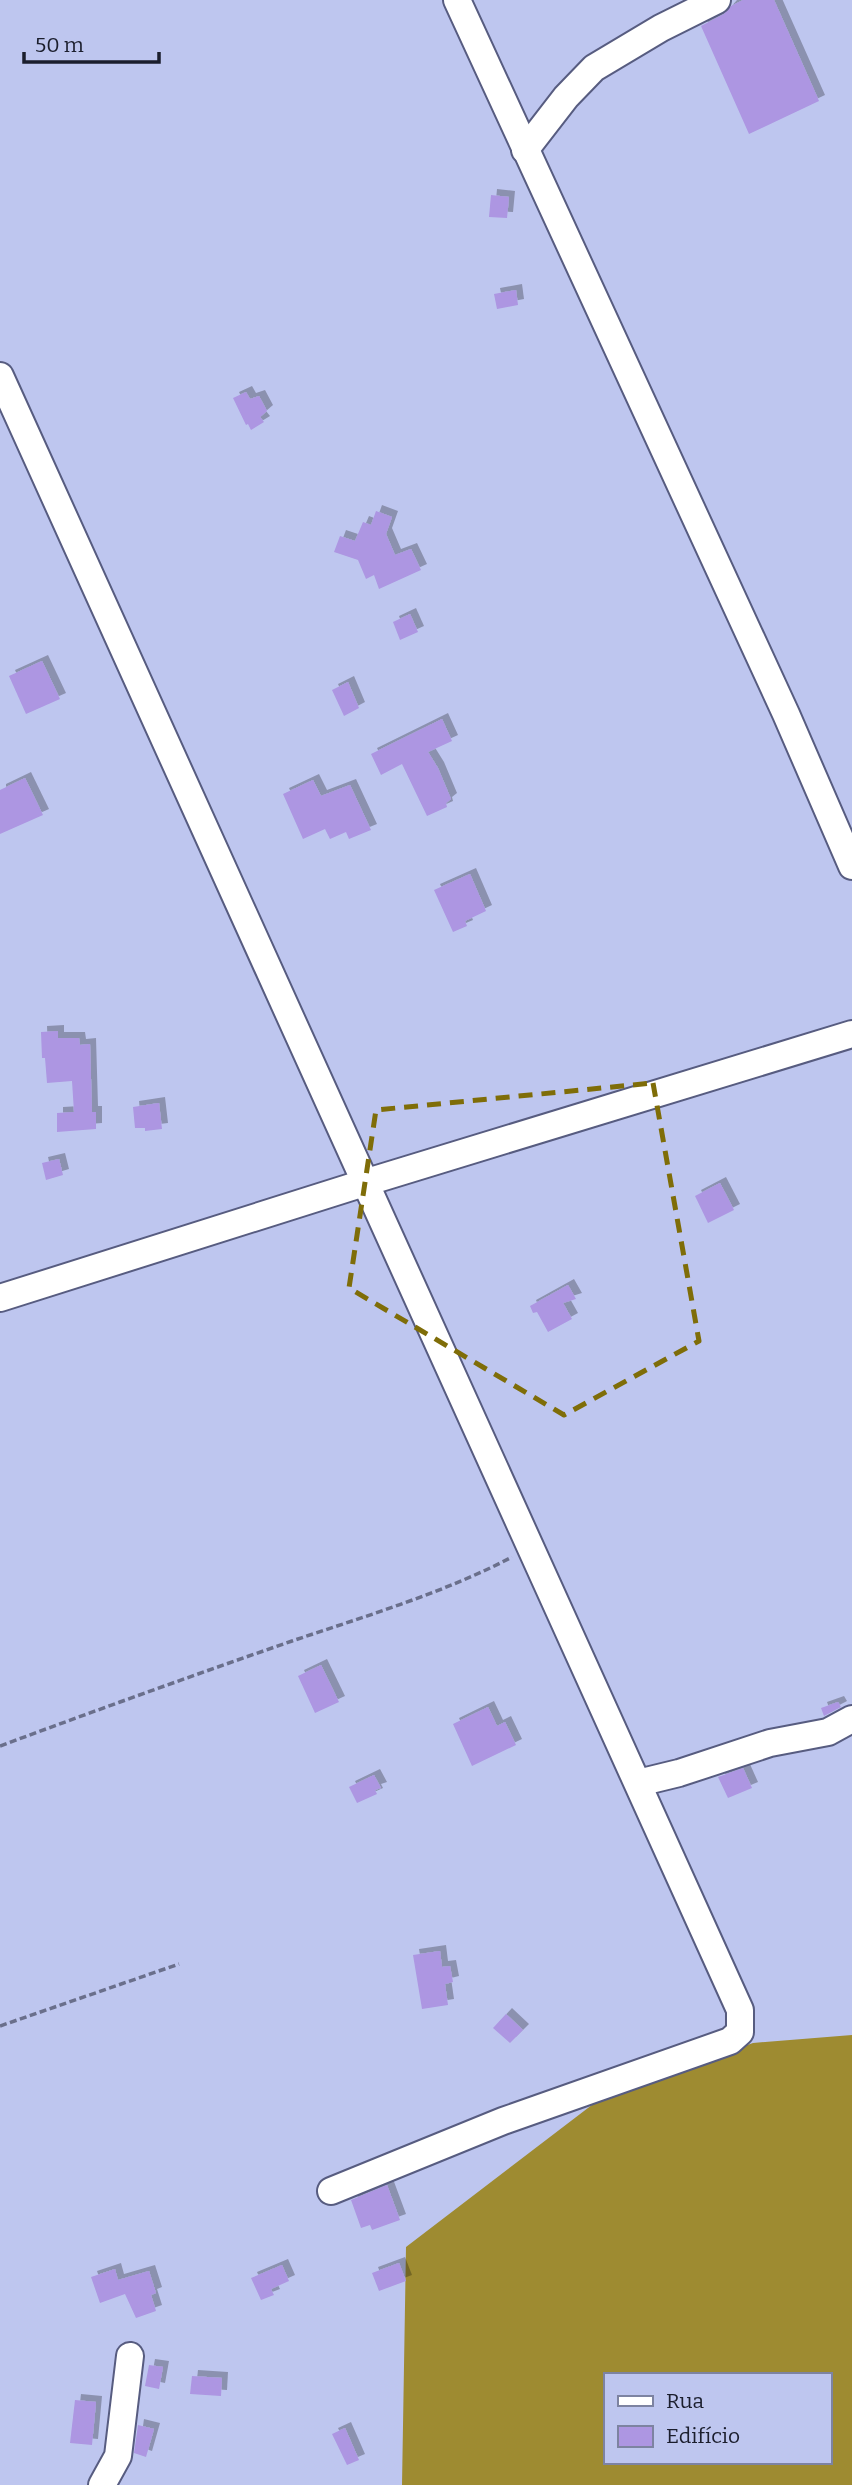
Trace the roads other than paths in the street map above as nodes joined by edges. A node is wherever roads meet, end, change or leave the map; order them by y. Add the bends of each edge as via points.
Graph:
1 (457, 0) edge
2 (717, 0) edge
3 (525, 150) junction
4 (0, 376) edge
5 (852, 866) edge
6 (852, 1034) edge
7 (364, 1183) junction
8 (0, 1298) edge
9 (852, 1719) edge
10 (638, 1783) junction
11 (331, 2191) dead end
12 (130, 2356) dead end
13 (102, 2485) edge

1 - 3 street
2 - 3 street via 594,68
3 - 5 street
4 - 7 street
6 - 7 street
7 - 8 street
7 - 10 street
9 - 10 street via 828,1732
10 - 11 street via 740,2010 740,2032 730,2042 503,2121
12 - 13 street via 118,2456

